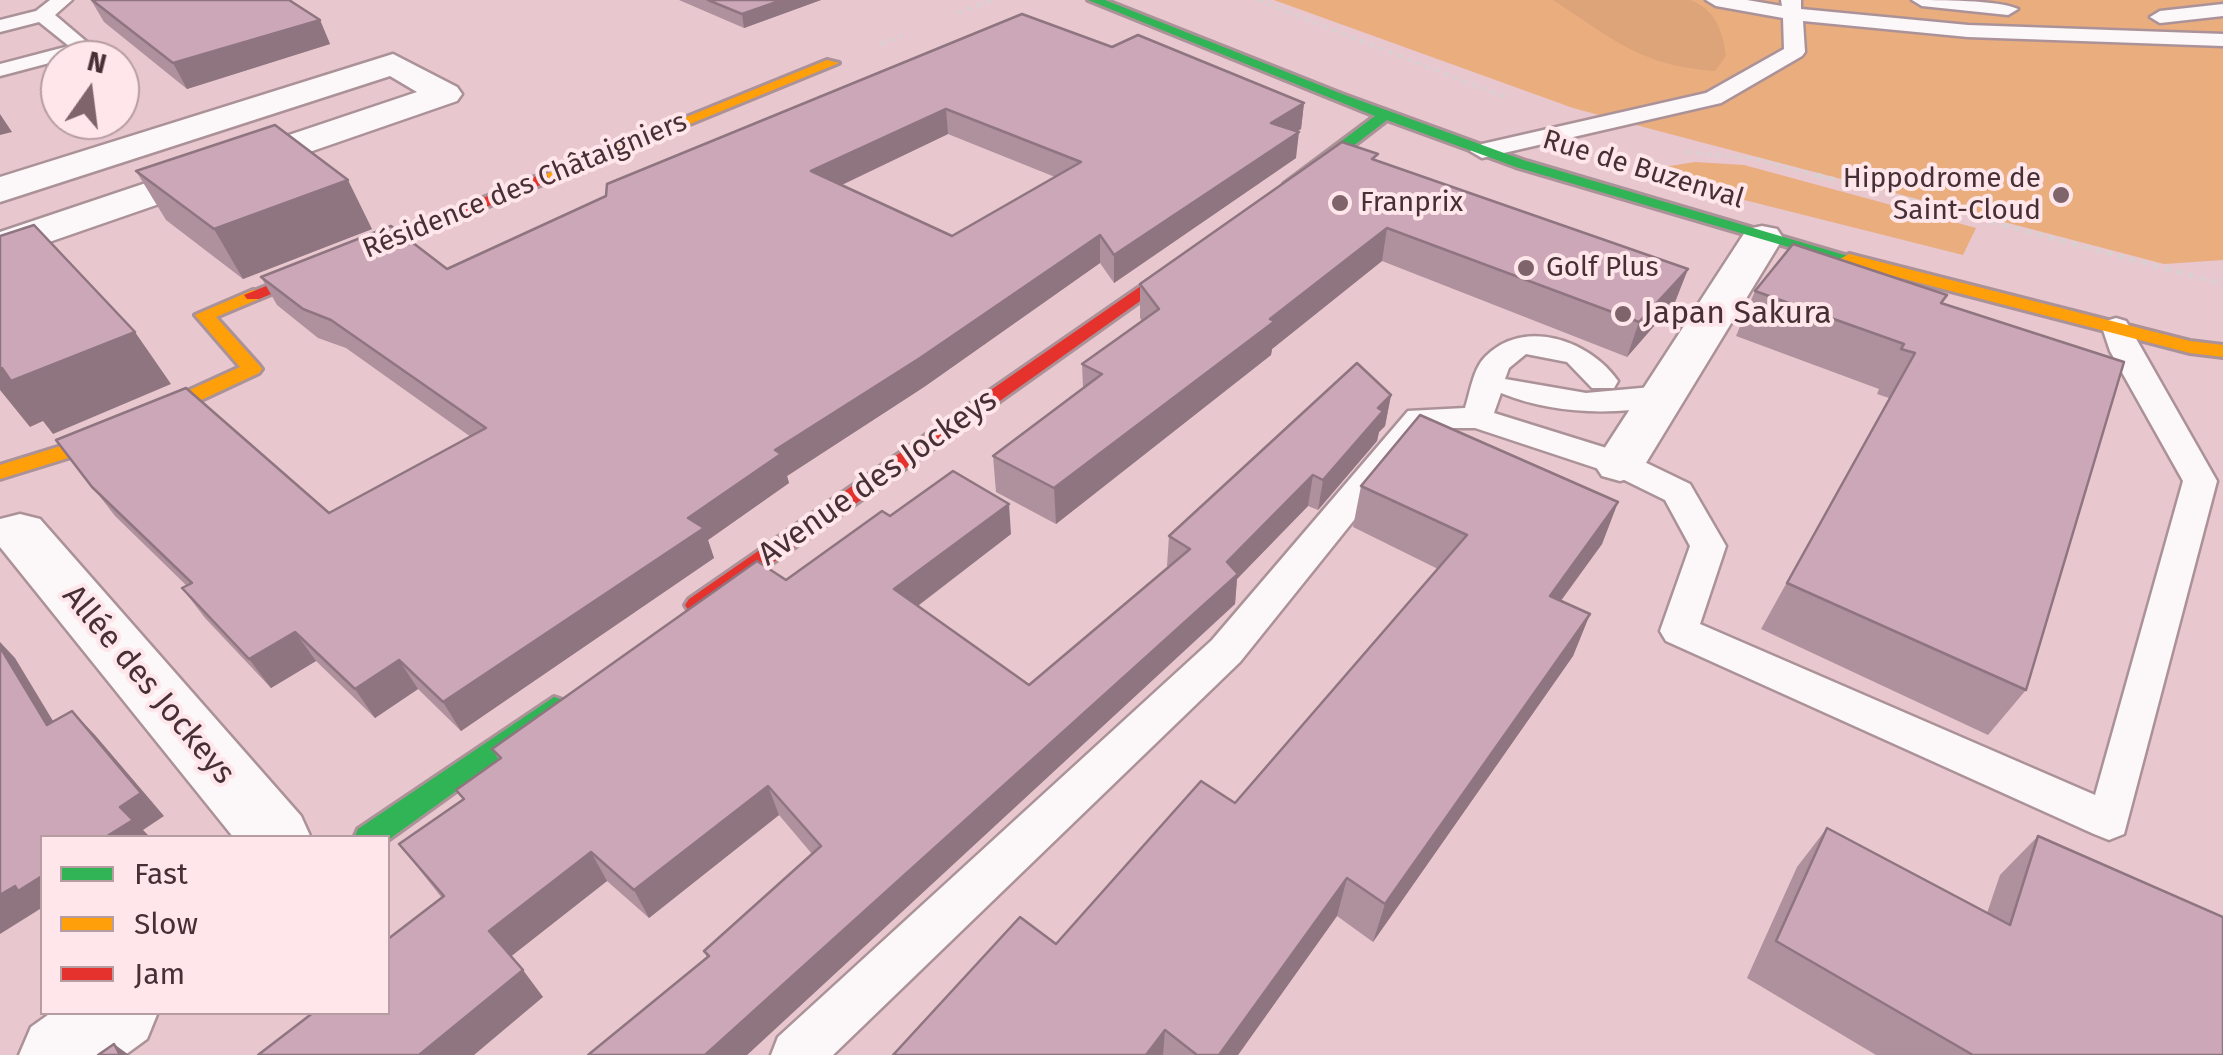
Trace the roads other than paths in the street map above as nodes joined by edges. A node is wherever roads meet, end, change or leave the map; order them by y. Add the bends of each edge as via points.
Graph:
1 (62, 0) edge
2 (1094, 0) edge
3 (1716, 0) edge
4 (1922, 0) edge
5 (1791, 8) edge
6 (2223, 10) edge
7 (44, 15) junction
8 (0, 26) edge
9 (2223, 40) edge
10 (832, 62) dead end
11 (0, 70) edge
12 (1385, 115) junction
13 (1482, 151) junction
14 (0, 190) edge
15 (1269, 201) edge
16 (1221, 235) edge
17 (1762, 238) junction
18 (0, 246) edge
19 (2116, 327) junction
20 (2190, 347) junction
21 (2223, 351) edge
22 (2223, 368) edge
23 (1603, 381) dead end
24 (1512, 386) dead end
25 (1663, 396) junction
26 (1477, 418) junction
27 (1620, 464) junction
28 (0, 472) edge
29 (20, 534) dead end
30 (674, 622) edge
31 (577, 690) edge
32 (273, 835) edge
33 (372, 835) edge
34 (115, 1015) edge
35 (59, 1055) edge
36 (796, 1055) edge

1 - 7 lane
2 - 12 street, Rue de Buzenval
3 - 5 lane
4 - 6 lane via 2156,17
5 - 9 lane via 1869,24
5 - 13 lane via 1796,52 1713,98
7 - 8 lane
7 - 11 lane via 84,48
10 - 28 street, Résidence des Châtaigniers via 204,314 252,369 88,445
12 - 13 street, Rue de Buzenval
12 - 15 street
13 - 17 street, Rue de Buzenval
14 - 18 street via 394,64 444,94
16 - 30 street, Avenue des Jockeys
17 - 19 street, Rue de Buzenval
17 - 25 street
19 - 20 street, Rue de Buzenval
19 - 27 lane via 2200,482 2109,821 1680,631 1708,546 1678,492
20 - 21 street, Rue de Buzenval
20 - 22 street, Rue de Buzenval
23 - 26 lane via 1594,364 1561,348 1519,345 1495,364
24 - 25 lane via 1543,399 1626,403
25 - 27 street
26 - 27 lane
26 - 36 lane via 1419,418 1226,650
29 - 32 street, Allée des Jockeys
31 - 33 street
34 - 35 street

